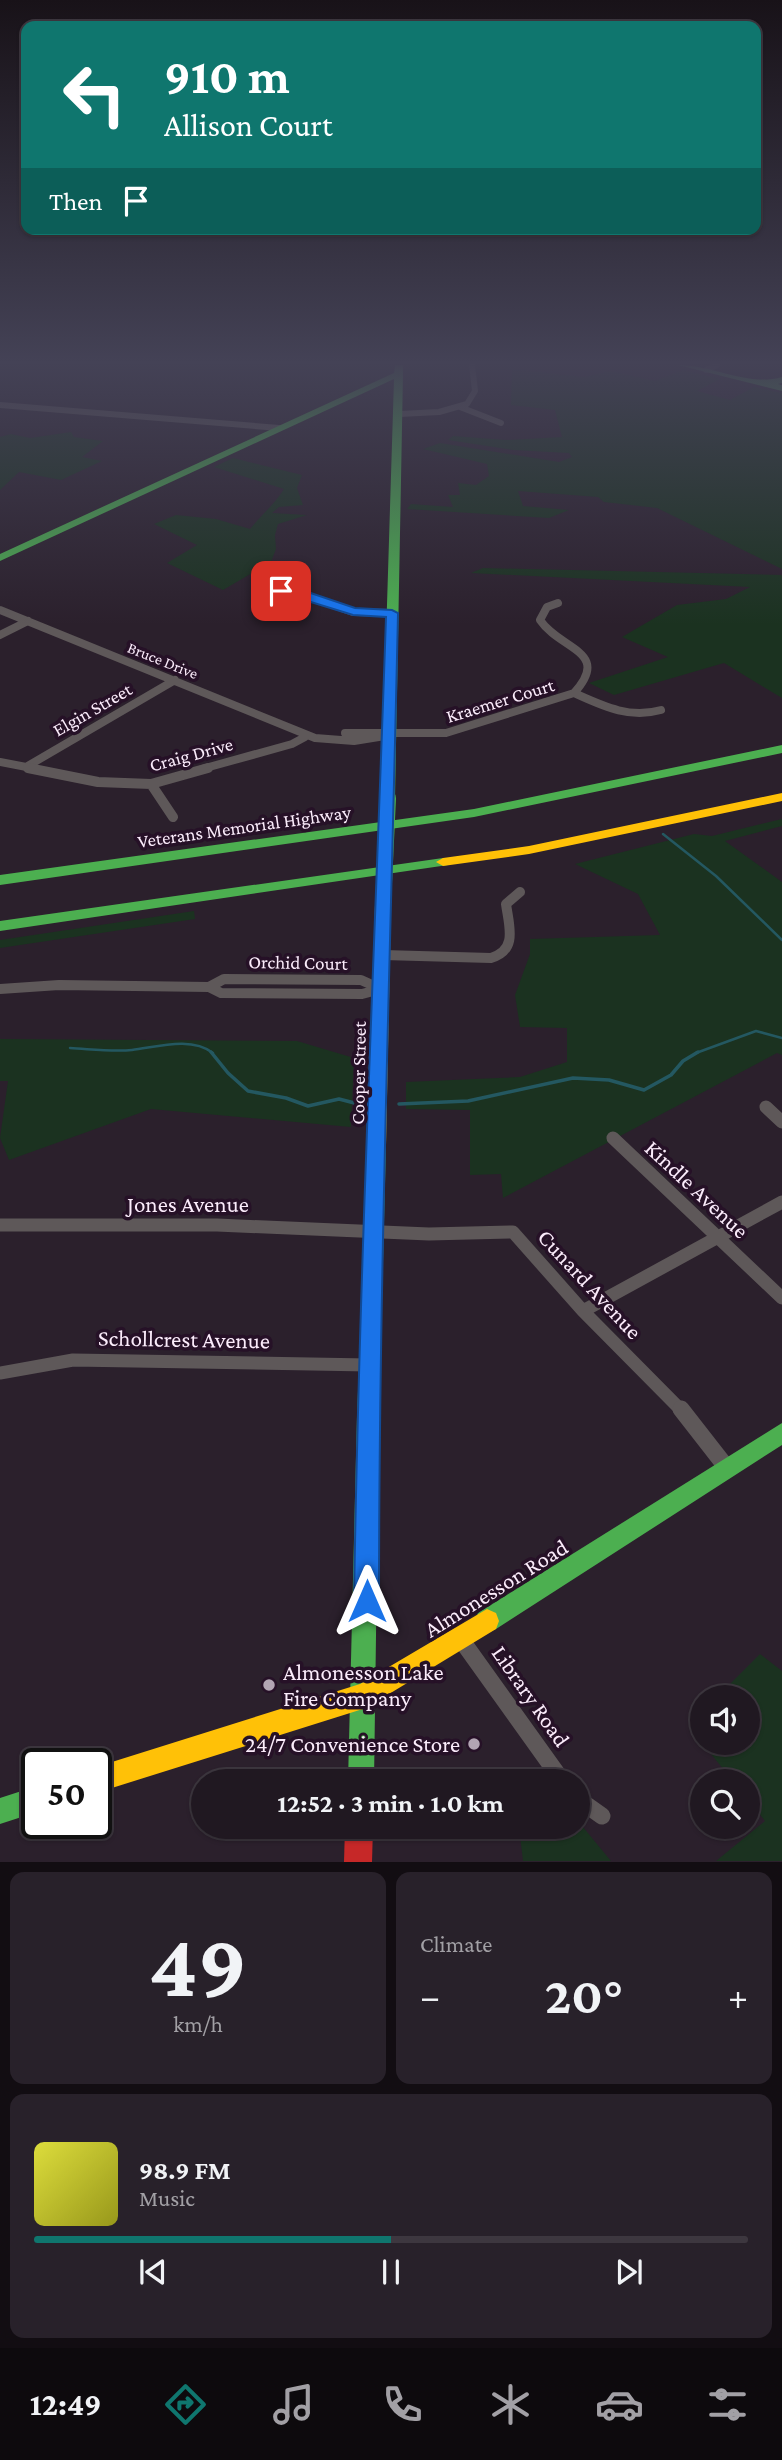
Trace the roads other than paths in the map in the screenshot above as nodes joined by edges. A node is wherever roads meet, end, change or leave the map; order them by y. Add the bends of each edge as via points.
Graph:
1 (227, 452) edge
2 (398, 452) edge
3 (3, 554) edge
4 (290, 590) dead end
5 (558, 603) dead end
6 (0, 610) edge
7 (392, 613) junction
8 (28, 621) junction
9 (0, 635) edge
10 (175, 680) junction
11 (574, 693) junction
12 (661, 710) dead end
13 (391, 735) junction
14 (310, 737) junction
15 (782, 749) edge
16 (0, 762) edge
17 (26, 767) junction
18 (151, 784) junction
19 (782, 797) edge
20 (173, 817) dead end
21 (0, 880) edge
22 (520, 892) dead end
23 (0, 926) edge
24 (383, 956) junction
25 (0, 989) edge
26 (381, 989) junction
27 (766, 1107) dead end
28 (782, 1122) edge
29 (613, 1139) dead end
30 (782, 1202) edge
31 (0, 1225) edge
32 (375, 1229) junction
33 (717, 1237) junction
34 (782, 1298) edge
35 (583, 1311) junction
36 (369, 1365) junction
37 (0, 1373) edge
38 (782, 1433) edge
39 (727, 1468) junction
40 (460, 1638) junction
41 (366, 1695) junction
42 (363, 1769) edge
43 (555, 1769) edge
44 (112, 1775) edge
45 (21, 1804) edge
46 (590, 1808) edge
47 (0, 1811) edge
48 (602, 1816) dead end
49 (359, 1839) edge
50 (358, 1861) edge

1 - 3 main road
2 - 7 main road, Cooper Street
4 - 7 street via 353,612
5 - 11 street, Kraemer Court via 547,607 540,620 544,629 575,647 587,660 587,679
6 - 8 street, Bruce Drive
7 - 13 main road, Cooper Street
8 - 9 street
8 - 10 street, Bruce Drive
10 - 14 street, Bruce Drive
10 - 17 street, Elgin Street
11 - 12 street via 627,714 640,716
11 - 13 street, Kraemer Court via 446,733
13 - 14 street, Bruce Drive via 373,741
13 - 24 main road, Cooper Street, bridge
14 - 18 street, Craig Drive
15 - 21 main road, Veterans Memorial Highway via 474,813
16 - 17 street, Craig Drive
17 - 18 street, Craig Drive via 98,782
18 - 20 street
19 - 23 main road via 529,849
22 - 24 street via 506,904 510,943 503,956
24 - 26 main road, Cooper Street
25 - 26 street, Orchid Court via 60,985 209,987 222,993 362,993
26 - 32 main road, Cooper Street
27 - 28 street
29 - 33 street, Kindle Avenue
30 - 33 street
31 - 32 street, Jones Avenue
32 - 35 street, Cunard Avenue via 513,1232
32 - 36 main road, Cooper Street
33 - 34 street, Kindle Avenue
33 - 35 street
35 - 39 street, Cunard Avenue via 688,1417
36 - 37 street, Schollcrest Avenue via 73,1360
36 - 41 main road, Cooper Street
38 - 39 main road, Almonesson Road
39 - 40 main road, Almonesson Road
40 - 41 main road, Almonesson Road
40 - 43 street, Library Road
41 - 42 main road, Cooper Street
41 - 44 main road, Almonesson Road
45 - 47 main road
46 - 48 street
49 - 50 main road

